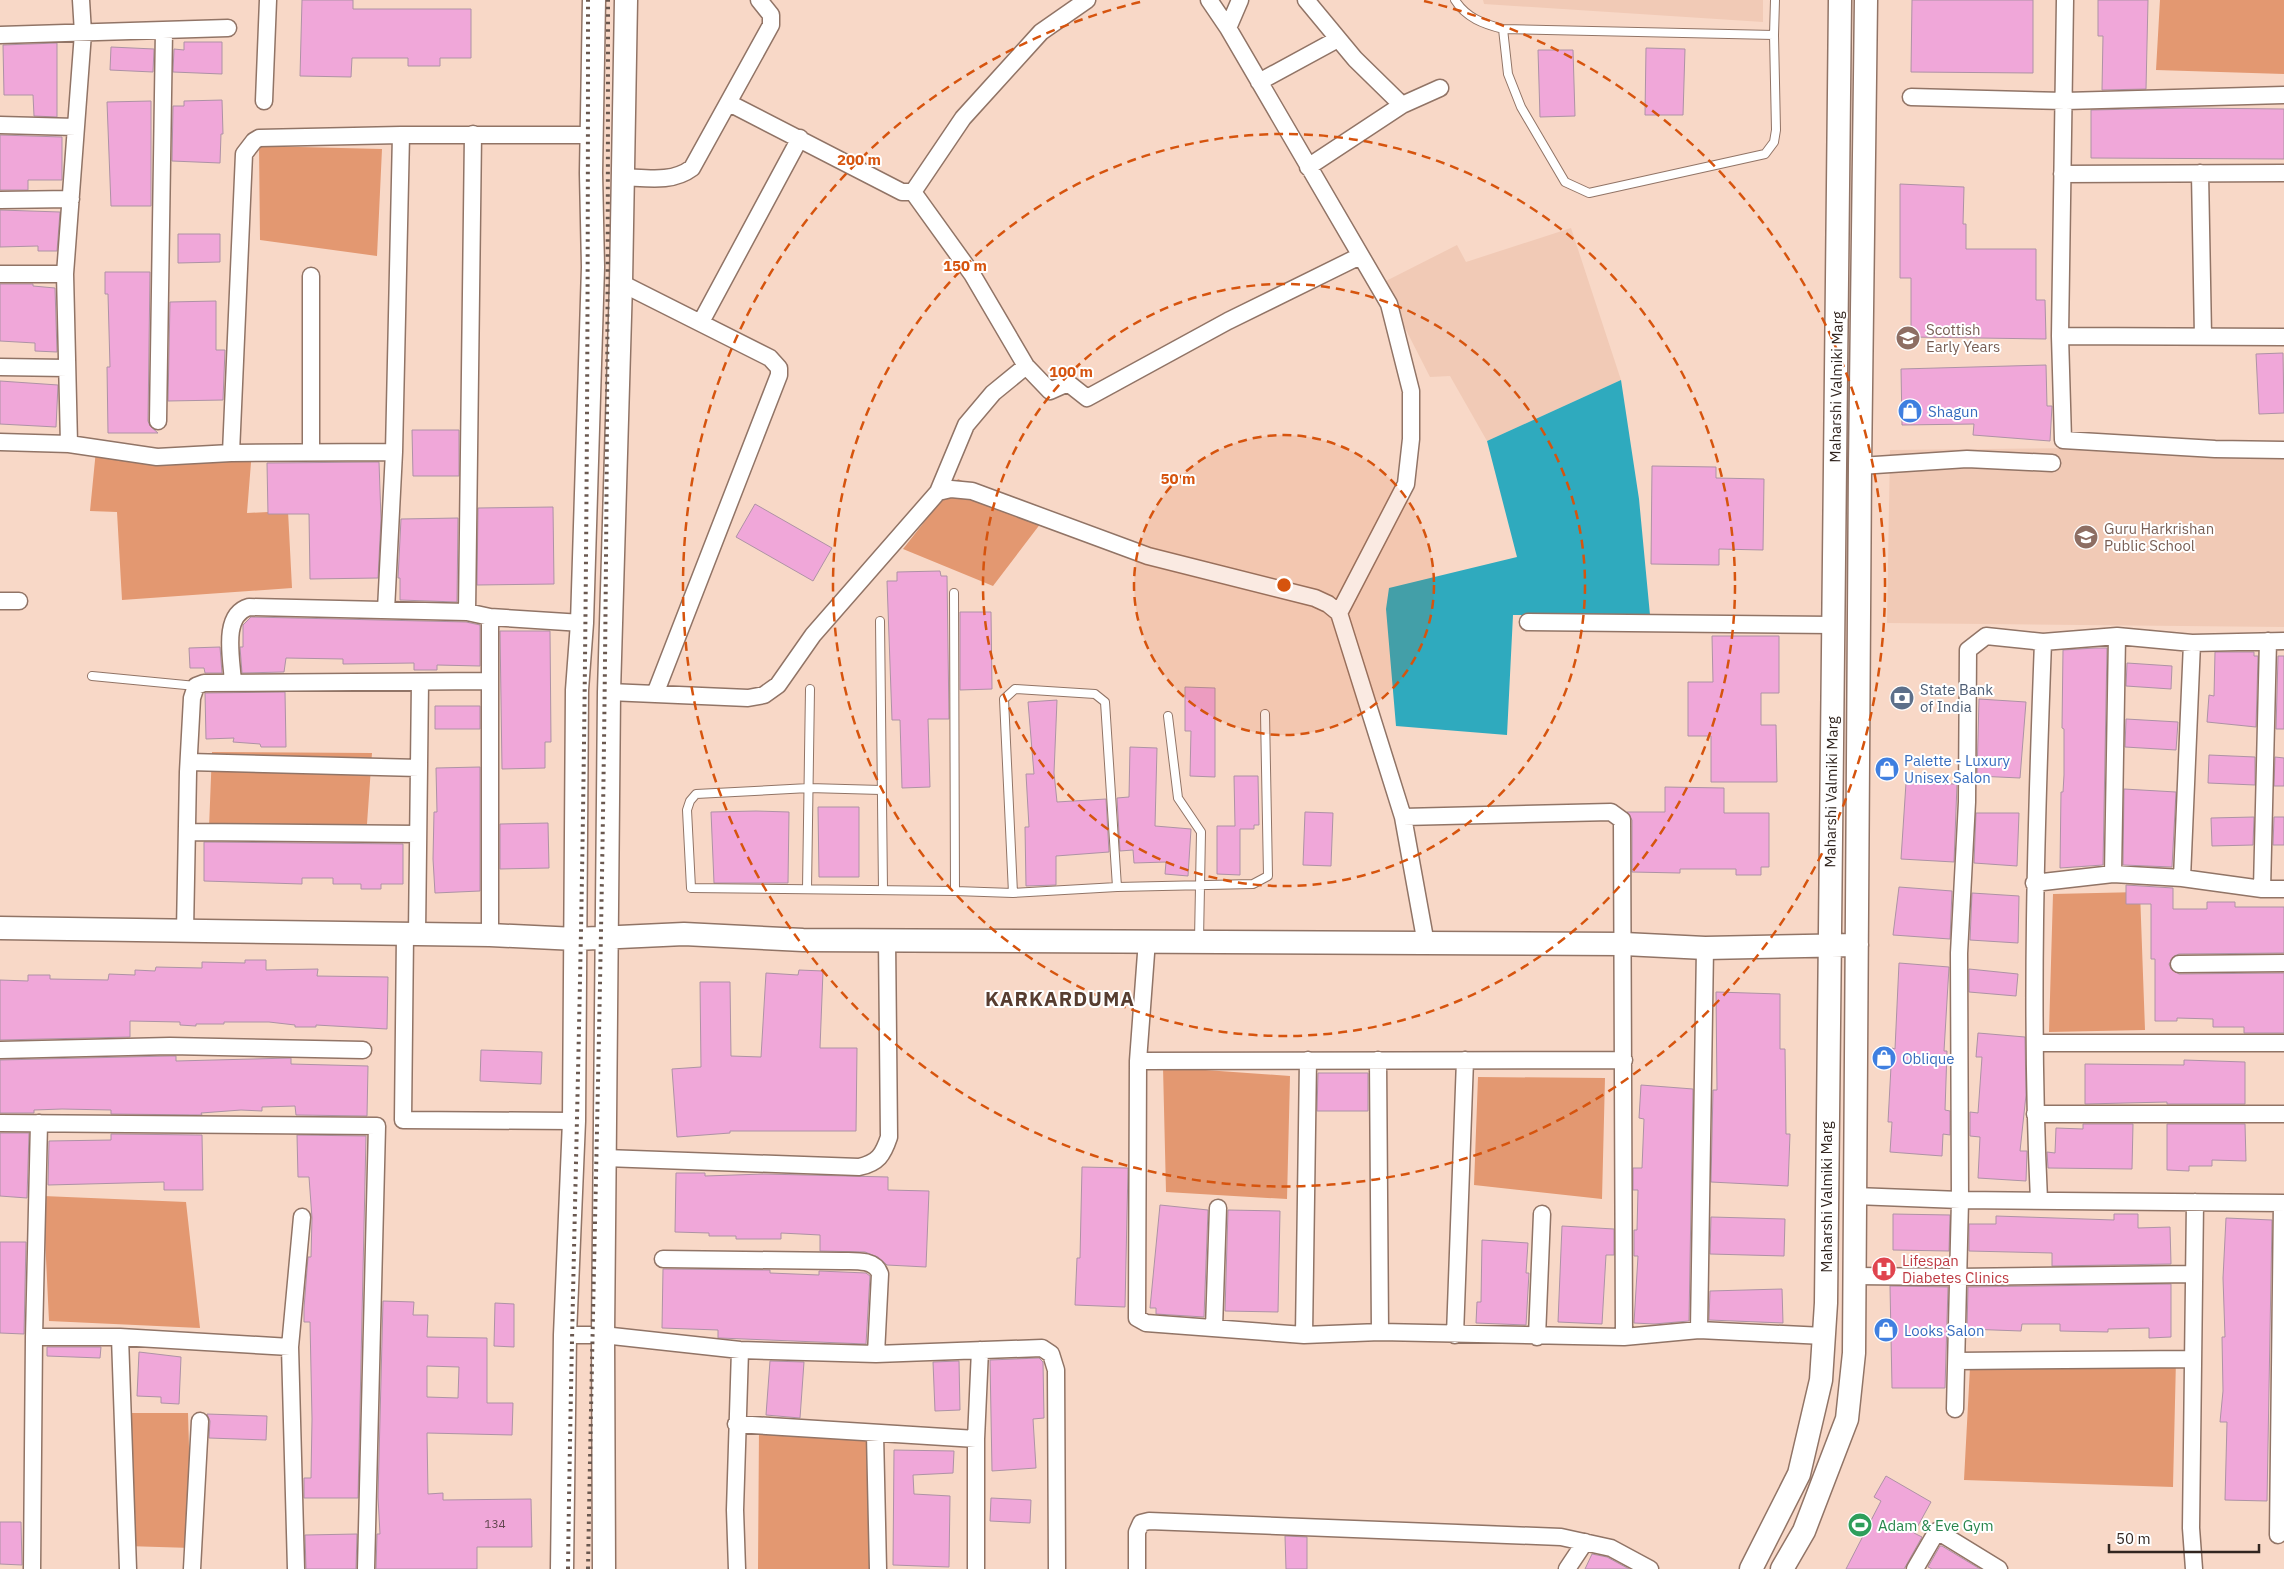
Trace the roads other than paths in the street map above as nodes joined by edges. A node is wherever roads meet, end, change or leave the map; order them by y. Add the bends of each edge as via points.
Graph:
1 (82, 0) edge
2 (268, 0) edge
3 (594, 0) edge
4 (626, 0) edge
5 (759, 0) edge
6 (1088, 0) edge
7 (1210, 0) edge
8 (1240, 0) edge
9 (1306, 0) edge
10 (1455, 0) edge
11 (1775, 0) edge
12 (1840, 0) edge
13 (1866, 0) edge
14 (2065, 0) edge
15 (228, 28) dead end
16 (1228, 28) junction
17 (1503, 29) junction
18 (164, 30) junction
19 (83, 33) junction
20 (0, 35) edge
21 (1774, 35) junction
22 (1338, 39) junction
23 (1259, 82) junction
24 (1440, 88) dead end
25 (2284, 95) edge
26 (1911, 97) dead end
27 (264, 101) dead end
28 (2065, 101) junction
29 (729, 103) junction
30 (1402, 105) junction
31 (0, 125) edge
32 (76, 128) junction
33 (473, 134) junction
34 (401, 135) junction
35 (594, 135) junction
36 (800, 138) junction
37 (1308, 167) junction
38 (2200, 173) junction
39 (2284, 173) edge
40 (2062, 174) junction
41 (623, 177) junction
42 (913, 192) junction
43 (71, 199) junction
44 (0, 200) edge
45 (1360, 256) junction
46 (0, 274) edge
47 (65, 274) junction
48 (310, 276) dead end
49 (621, 283) junction
50 (702, 322) junction
51 (2060, 336) junction
52 (2203, 336) junction
53 (2284, 338) edge
54 (1026, 366) junction
55 (0, 368) edge
56 (67, 368) junction
57 (158, 421) dead end
58 (0, 442) edge
59 (69, 444) junction
60 (2284, 450) edge
61 (311, 452) junction
62 (394, 452) junction
63 (231, 453) junction
64 (2052, 463) dead end
65 (1860, 466) junction
66 (938, 492) junction
67 (954, 592) dead end
68 (0, 600) edge
69 (19, 601) dead end
70 (386, 610) junction
71 (467, 612) junction
72 (1338, 613) junction
73 (490, 616) junction
74 (880, 621) dead end
75 (1528, 622) dead end
76 (582, 623) junction
77 (1833, 625) junction
78 (2117, 636) junction
79 (2276, 641) edge
80 (2043, 642) junction
81 (2192, 643) junction
82 (92, 676) dead end
83 (489, 681) junction
84 (420, 682) junction
85 (233, 683) junction
86 (196, 686) junction
87 (810, 688) dead end
88 (609, 692) junction
89 (655, 694) junction
90 (1265, 714) dead end
91 (1168, 716) dead end
92 (188, 762) junction
93 (419, 768) junction
94 (809, 788) junction
95 (881, 790) junction
96 (1403, 817) junction
97 (187, 832) junction
98 (418, 834) junction
99 (2112, 874) junction
100 (2182, 878) junction
101 (2034, 882) junction
102 (1200, 885) junction
103 (1117, 886) junction
104 (2284, 888) edge
105 (2262, 889) junction
106 (806, 890) junction
107 (883, 890) junction
108 (955, 891) junction
109 (1013, 893) junction
110 (0, 928) edge
111 (185, 931) junction
112 (411, 934) junction
113 (490, 935) junction
114 (608, 938) junction
115 (576, 939) junction
116 (887, 939) junction
117 (1147, 940) junction
118 (1199, 942) junction
119 (1426, 944) junction
120 (1624, 944) junction
121 (1829, 945) junction
122 (1857, 945) junction
123 (1705, 948) junction
124 (2284, 963) edge
125 (2179, 964) dead end
126 (2036, 1043) junction
127 (2284, 1043) edge
128 (0, 1050) edge
129 (362, 1050) dead end
130 (1308, 1060) junction
131 (1378, 1060) junction
132 (1465, 1060) junction
133 (1624, 1060) junction
134 (1138, 1061) junction
135 (2035, 1114) junction
136 (2284, 1114) edge
137 (574, 1121) junction
138 (0, 1123) edge
139 (39, 1123) junction
140 (605, 1158) junction
141 (1855, 1196) junction
142 (1960, 1200) junction
143 (2039, 1200) junction
144 (2195, 1202) junction
145 (2283, 1203) edge
146 (1218, 1208) dead end
147 (1542, 1214) dead end
148 (302, 1217) dead end
149 (663, 1259) dead end
150 (2194, 1274) junction
151 (1854, 1276) junction
152 (1957, 1277) junction
153 (1214, 1328) junction
154 (1699, 1330) junction
155 (1380, 1332) junction
156 (565, 1335) junction
157 (603, 1335) junction
158 (1304, 1335) junction
159 (1455, 1335) junction
160 (1824, 1336) junction
161 (34, 1337) junction
162 (120, 1337) junction
163 (1537, 1337) junction
164 (1624, 1337) junction
165 (290, 1347) junction
166 (740, 1350) junction
167 (980, 1350) junction
168 (876, 1354) junction
169 (2193, 1359) junction
170 (1957, 1361) junction
171 (2281, 1370) edge
172 (1955, 1409) dead end
173 (200, 1421) dead end
174 (736, 1424) junction
175 (875, 1434) junction
176 (976, 1439) junction
177 (2278, 1535) dead end
178 (1585, 1542) junction
179 (1646, 1568) edge
180 (32, 1569) edge
181 (128, 1569) edge
182 (192, 1569) edge
183 (296, 1569) edge
184 (366, 1569) edge
185 (562, 1569) edge
186 (604, 1569) edge
187 (737, 1569) edge
188 (878, 1569) edge
189 (976, 1569) edge
190 (1057, 1569) edge
191 (1137, 1569) edge
192 (1567, 1569) edge
193 (1751, 1569) edge
194 (1782, 1569) edge
195 (1915, 1569) edge
196 (1998, 1569) edge
197 (2194, 1569) edge

1 - 19 street
2 - 27 street
3 - 35 street
4 - 41 street
5 - 29 street via 771,15 771,25
6 - 42 street via 1041,32 1028,46 963,118
7 - 16 street
8 - 16 street
9 - 22 street
10 - 17 lane via 1476,20
11 - 21 lane
12 - 77 street, Maharshi Valmiki Marg
13 - 65 street, Maharshi Valmiki Marg
14 - 28 street
15 - 18 street
16 - 23 street
17 - 21 lane
17 - 21 lane via 1508,74 1521,107 1565,182 1589,193 1765,154 1774,142 1776,130
18 - 19 street
18 - 57 street
19 - 20 street
19 - 32 street
22 - 23 street
22 - 30 street
23 - 37 street
24 - 30 street
25 - 28 street
26 - 28 street
28 - 40 street
29 - 36 street
29 - 41 street via 692,168 681,176
30 - 37 street
31 - 32 street
32 - 43 street
33 - 34 street
33 - 35 street
33 - 71 street
34 - 62 street
34 - 63 street via 260,138 244,154
35 - 76 street
36 - 42 street via 902,192
36 - 50 street
37 - 45 street
38 - 39 street
38 - 40 street
38 - 52 street
40 - 51 street
41 - 49 street
42 - 54 street via 972,274
43 - 44 street
43 - 47 street
45 - 54 street via 1228,321 1087,398 1068,383 1050,391
45 - 72 street via 1389,304 1411,391 1411,439 1406,484
46 - 47 street
47 - 56 street
48 - 61 street
49 - 50 street
49 - 88 street
50 - 89 street via 770,358 779,368 779,375
51 - 52 street
51 - 60 street via 2063,440
52 - 53 street
54 - 66 street via 993,392 966,425
55 - 56 street
56 - 59 street
58 - 59 street
59 - 63 street via 157,457
61 - 62 street
61 - 63 street
62 - 70 street
64 - 65 street via 1967,459
65 - 122 street, Maharshi Valmiki Marg
66 - 72 street via 951,489 972,491 1148,556 1315,598
66 - 89 street via 813,635 778,685 764,695 748,698
67 - 108 lane
68 - 69 street
70 - 71 street
70 - 85 street via 242,609 236,614 231,633
71 - 73 street
72 - 96 street
73 - 76 street
73 - 83 street
74 - 95 lane
75 - 77 street
76 - 115 street via 577,690
77 - 121 street, Maharshi Valmiki Marg
78 - 80 street
78 - 81 street
78 - 99 street
79 - 81 street
79 - 105 street
80 - 101 street
80 - 142 street via 1986,636 1968,650 1967,802 1959,953
81 - 100 street
82 - 86 lane
83 - 84 street
83 - 113 street
84 - 85 street
84 - 93 street
85 - 86 street
86 - 92 street via 192,698
87 - 94 lane
88 - 89 street
88 - 114 street
90 - 102 lane via 1268,876 1253,884
91 - 102 lane via 1178,798 1201,832
92 - 93 street
92 - 97 street
93 - 98 street
94 - 95 lane
94 - 106 lane
94 - 106 lane via 706,792 696,794 687,810 691,888
95 - 107 lane
96 - 119 street
96 - 120 street via 1615,813 1622,820
97 - 98 street
97 - 111 street
98 - 112 street
99 - 100 street
99 - 101 street
100 - 105 street
101 - 126 street
102 - 103 lane
102 - 118 lane
103 - 109 lane
103 - 109 lane via 1105,702 1095,694 1015,689 1004,698
104 - 105 street
106 - 107 lane
107 - 108 lane
108 - 109 lane
110 - 111 street
111 - 112 street
112 - 113 street
112 - 137 street via 404,1120
113 - 115 street
114 - 115 street
114 - 116 street via 684,934 803,940
114 - 140 street
115 - 137 street
116 - 117 street
116 - 140 street via 889,1137 880,1158 859,1167
117 - 118 street
117 - 134 street
118 - 119 street
119 - 120 street
120 - 123 street
120 - 133 street
121 - 122 street
121 - 123 street
121 - 160 street, Maharshi Valmiki Marg
122 - 141 street, Maharshi Valmiki Marg
123 - 154 street
124 - 125 street
126 - 127 street
126 - 135 street
128 - 129 street via 170,1046
130 - 131 street
130 - 134 street
130 - 158 street
131 - 132 street
131 - 155 street
132 - 133 street
132 - 159 street
133 - 164 street
134 - 153 street via 1137,1318 1146,1323
135 - 136 street
135 - 143 street
137 - 156 street
138 - 139 street
139 - 161 street
139 - 184 street via 377,1126
140 - 157 street
141 - 142 street
141 - 151 street, Maharshi Valmiki Marg
142 - 143 street
142 - 152 street
143 - 144 street
144 - 145 street
144 - 150 street
145 - 171 street
146 - 153 street
147 - 163 street
148 - 165 street
149 - 168 street via 870,1263 878,1268 880,1274
150 - 152 street
150 - 169 street
151 - 152 street
151 - 194 street, Maharshi Valmiki Marg via 1854,1353 1847,1418 1804,1531
152 - 170 street
153 - 158 street
154 - 160 street
154 - 164 street
155 - 158 street
155 - 159 street
156 - 157 street
156 - 185 street
157 - 166 street
157 - 186 street
159 - 163 street
160 - 193 street, Maharshi Valmiki Marg via 1821,1380 1799,1474
161 - 162 street
161 - 180 street
162 - 165 street
162 - 181 street
163 - 164 street
165 - 183 street
166 - 168 street
166 - 174 street
167 - 168 street
167 - 176 street
167 - 190 street via 1042,1348 1051,1354 1056,1370
169 - 170 street
169 - 197 street via 2191,1528
170 - 172 street
171 - 177 street
173 - 182 street
174 - 175 street
174 - 187 street
175 - 176 street
175 - 188 street
176 - 189 street
178 - 179 street via 1611,1548
178 - 191 street via 1561,1537 1149,1521 1141,1523 1137,1532
178 - 192 street
195 - 196 street via 1937,1532

